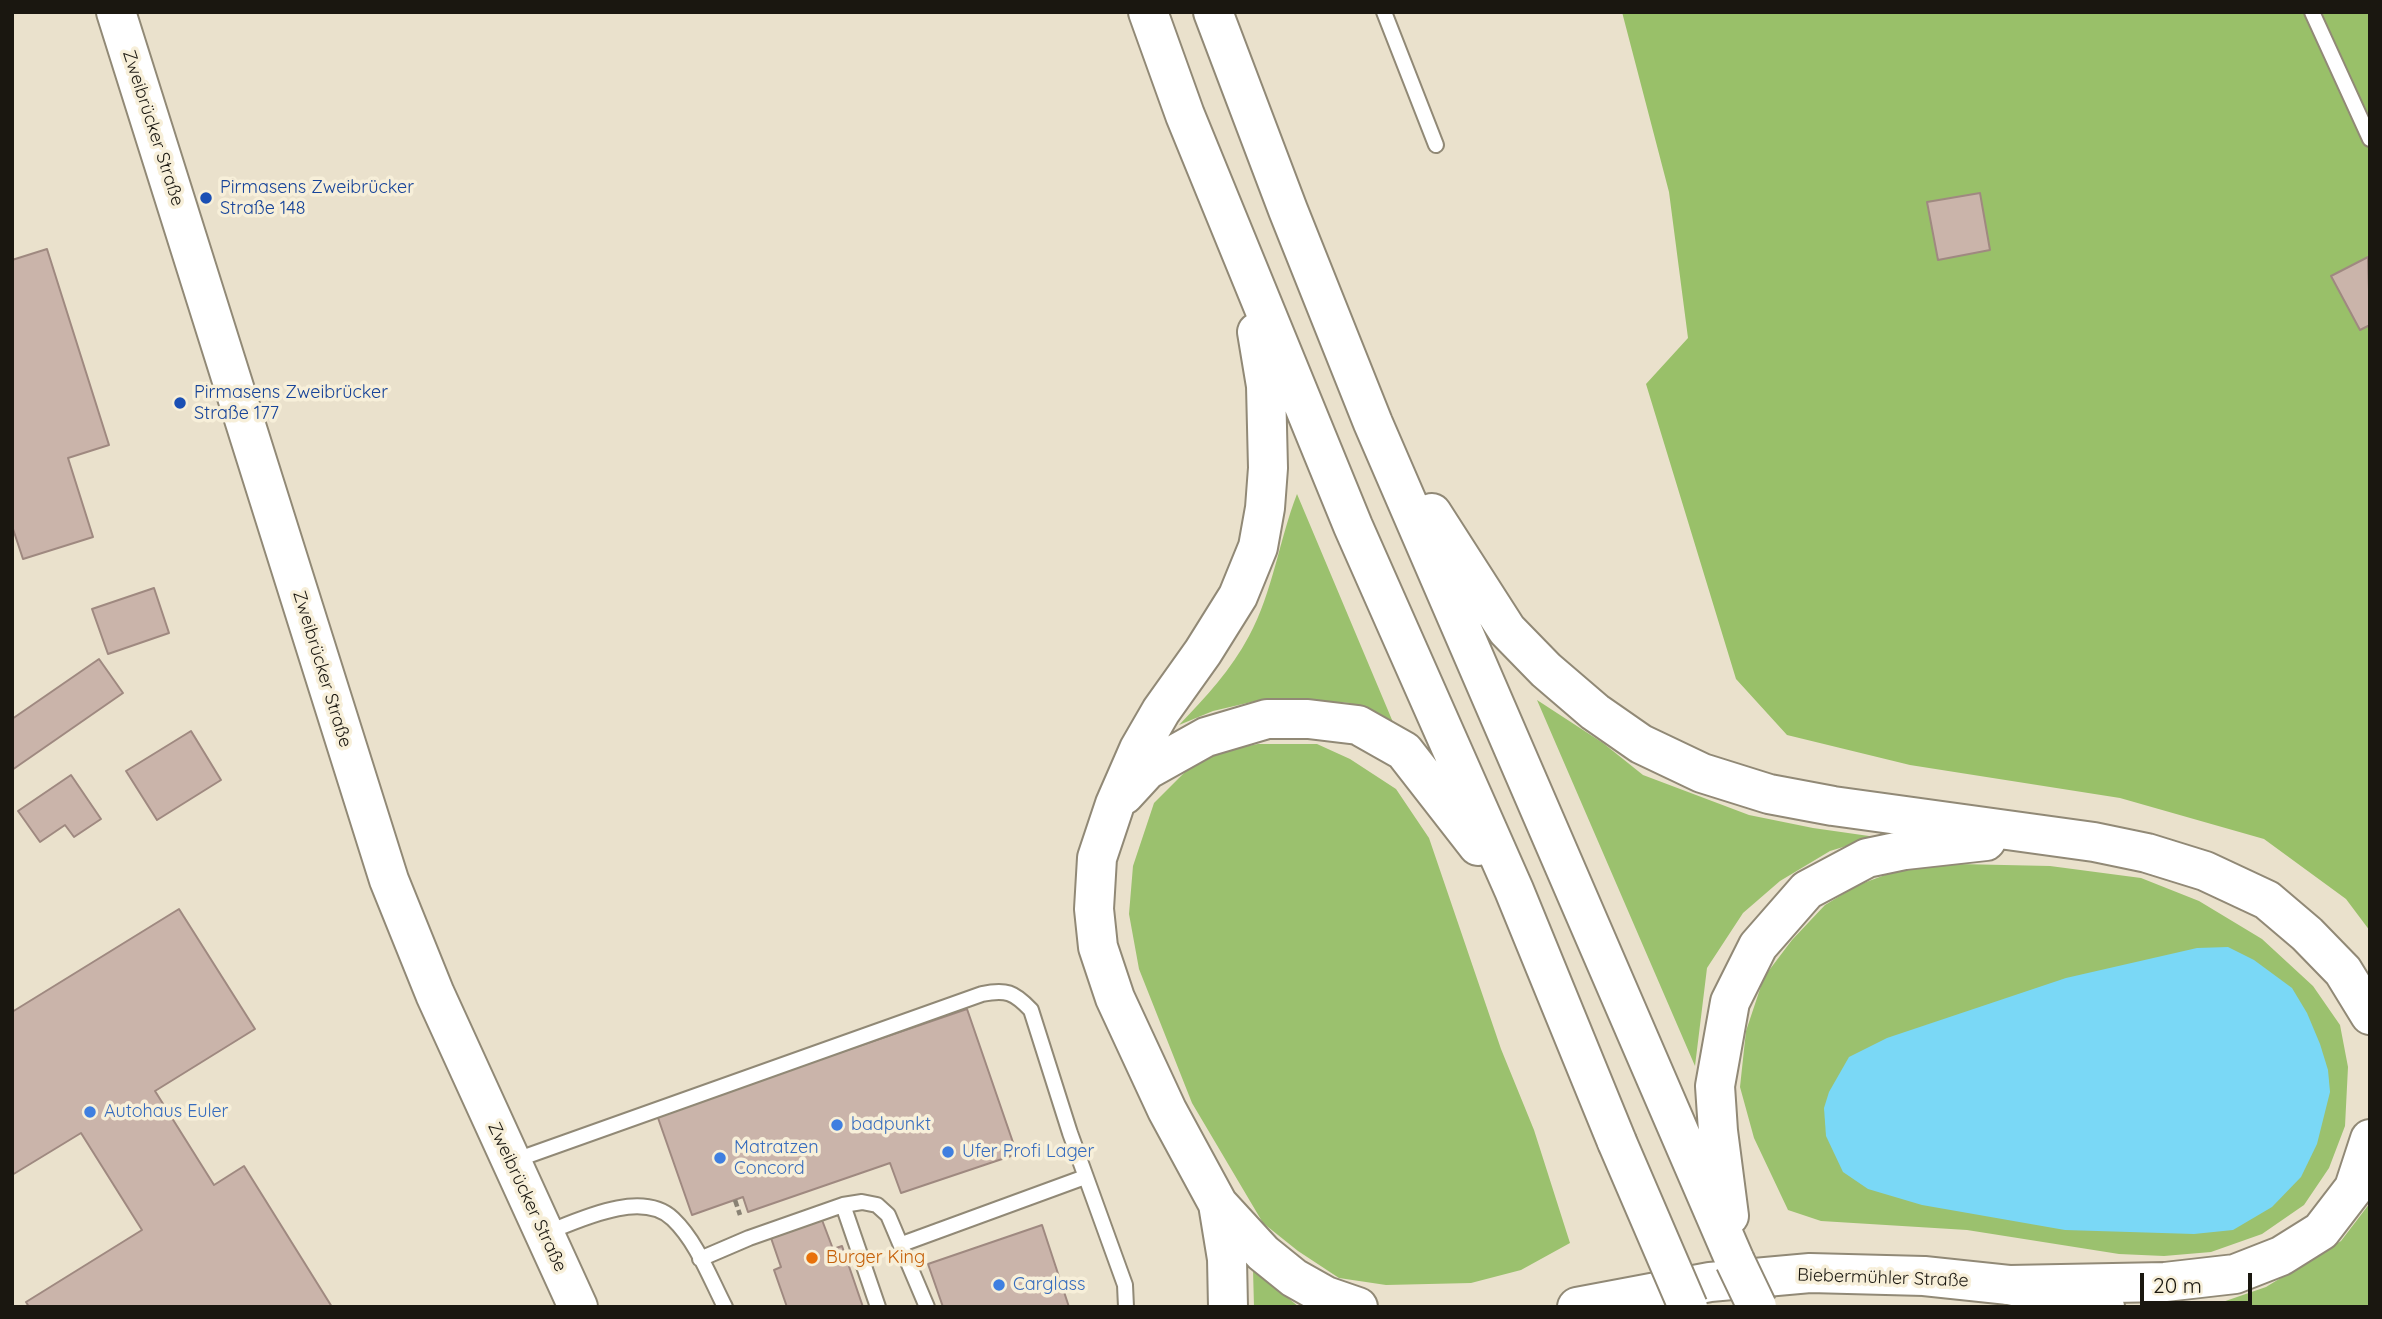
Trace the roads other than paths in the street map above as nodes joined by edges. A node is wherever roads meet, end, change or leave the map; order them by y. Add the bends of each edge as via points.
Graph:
1 (116, 12) edge
2 (1148, 12) edge
3 (1213, 12) edge
4 (1384, 12) edge
5 (2312, 12) edge
6 (2370, 139) edge
7 (1436, 145) dead end
8 (1248, 271) junction
9 (1373, 423) junction
10 (1115, 804) junction
11 (2043, 835) junction
12 (1514, 890) junction
13 (2370, 1015) edge
14 (2370, 1139) edge
15 (511, 1162) junction
16 (1085, 1177) junction
17 (1218, 1204) junction
18 (843, 1206) junction
19 (544, 1234) junction
20 (902, 1244) junction
21 (700, 1259) junction
22 (1735, 1261) junction
23 (2009, 1285) junction
24 (578, 1307) edge
25 (725, 1307) edge
26 (877, 1307) edge
27 (927, 1307) edge
28 (1126, 1307) edge
29 (1228, 1307) edge
30 (1358, 1307) edge
31 (1577, 1307) edge
32 (1688, 1307) edge
33 (1757, 1307) edge
34 (2105, 1307) edge

1 - 15 main road, Zweibrücker Straße via 389,880
2 - 8 main road
3 - 9 main road
4 - 7 lane
5 - 6 lane
8 - 10 main road via 1266,386 1268,468 1258,547 1238,596 1161,711
8 - 12 main road via 1353,526
9 - 11 main road via 1507,630 1556,679 1641,744 1702,773 1769,794
9 - 22 main road
10 - 12 main road via 1147,770 1206,737 1267,719 1358,725 1404,751
10 - 17 main road via 1097,858 1094,909 1098,947 1115,998 1167,1110
11 - 13 main road via 2147,853 2205,871 2267,900 2343,971
11 - 22 main road via 1905,849 1867,858 1807,890 1758,946 1730,1002 1715,1086
12 - 32 main road, bridge
14 - 23 main road via 2354,1188 2321,1231 2281,1256 2235,1274 2176,1281
15 - 16 lane via 1000,990 1017,995 1031,1010
15 - 19 main road, Zweibrücker Straße
16 - 20 lane
16 - 28 lane via 1125,1285
17 - 29 main road via 1227,1259
17 - 30 main road via 1263,1253 1294,1278
18 - 20 lane via 862,1202 877,1206 888,1215
18 - 21 lane
18 - 26 lane
19 - 21 lane via 621,1207 649,1207 671,1217
19 - 24 main road, Zweibrücker Straße
20 - 27 lane
21 - 25 lane
22 - 33 main road, bridge
23 - 31 main road, Biebermühler Straße via 1924,1276 1810,1273 1710,1282
23 - 34 main road, Biebermühler Straße

